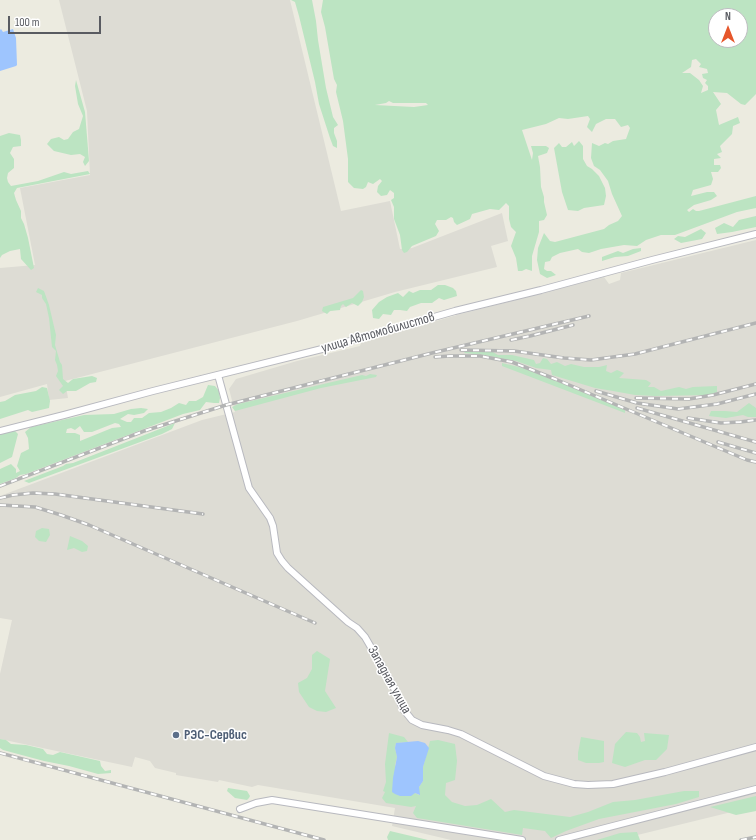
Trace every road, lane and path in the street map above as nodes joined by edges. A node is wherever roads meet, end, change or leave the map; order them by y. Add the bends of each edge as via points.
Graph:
1 (756, 234) edge
2 (218, 375) junction
3 (0, 431) edge
4 (756, 747) edge
5 (756, 789) edge
6 (240, 809) dead end
7 (522, 840) edge
8 (559, 840) edge

1 - 2 street, улица Автомобилистов via 449,312 322,349
2 - 3 street, улица Автомобилистов
2 - 4 street, Западная улица via 249,488 270,518 277,553 288,568 365,637 403,709 412,720 422,725 464,735 544,776 574,784 613,784
5 - 8 street
6 - 7 street via 272,800

